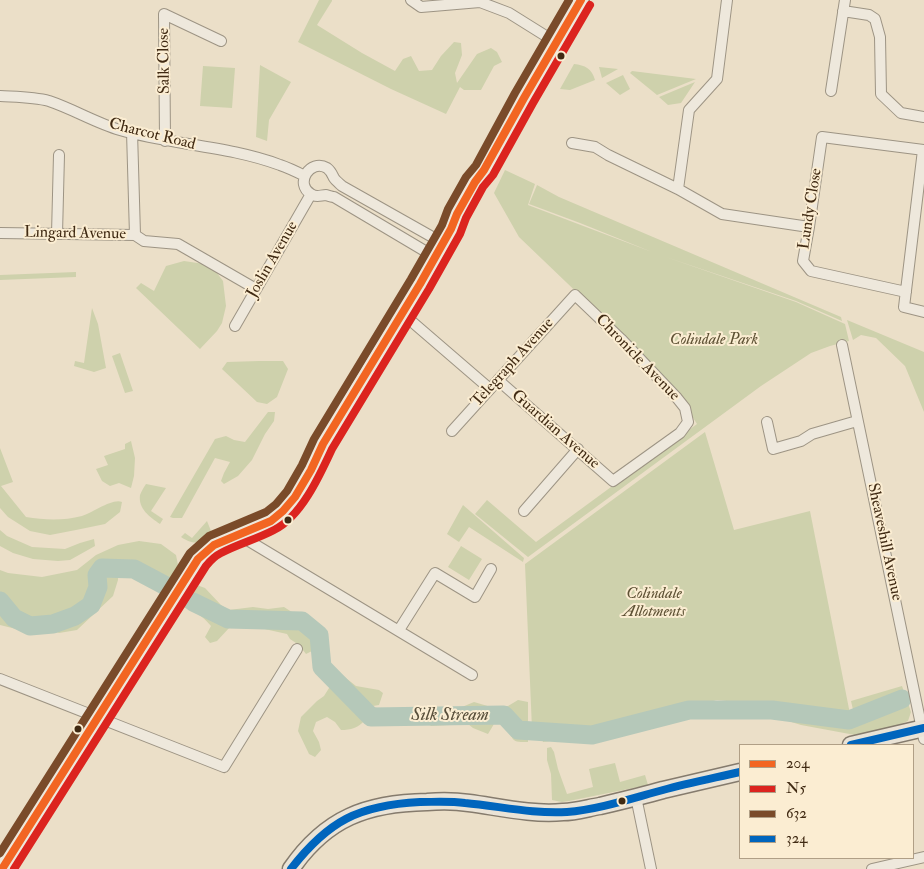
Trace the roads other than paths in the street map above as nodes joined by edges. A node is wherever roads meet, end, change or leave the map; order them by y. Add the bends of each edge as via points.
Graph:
1 (411, 0) edge
2 (581, 0) edge
3 (727, 0) edge
4 (845, 0) edge
5 (843, 11) junction
6 (221, 41) dead end
7 (556, 43) junction
8 (831, 91) dead end
9 (0, 96) edge
10 (924, 117) edge
11 (132, 132) junction
12 (165, 141) junction
13 (572, 143) dead end
14 (924, 150) edge
15 (59, 155) dead end
16 (304, 176) junction
17 (334, 179) junction
18 (678, 189) junction
19 (311, 194) junction
20 (325, 195) junction
21 (809, 227) junction
22 (0, 233) edge
23 (57, 234) junction
24 (135, 235) junction
25 (443, 243) junction
26 (435, 257) junction
27 (256, 289) junction
28 (906, 292) junction
29 (574, 296) joint
30 (924, 312) edge
31 (403, 314) junction
32 (235, 326) dead end
33 (842, 345) dead end
34 (498, 380) junction
35 (490, 389) junction
36 (858, 421) junction
37 (767, 422) dead end
38 (452, 431) dead end
39 (578, 449) junction
40 (613, 481) joint
41 (524, 511) dead end
42 (239, 535) junction
43 (491, 568) dead end
44 (399, 630) junction
45 (297, 649) dead end
46 (472, 675) dead end
47 (0, 679) edge
48 (99, 717) junction
49 (923, 732) edge
50 (857, 744) edge
51 (739, 772) edge
52 (636, 797) junction
53 (912, 859) edge
54 (2, 864) edge
55 (291, 869) edge
56 (652, 869) edge
57 (872, 869) edge

1 - 7 street via 420,7 480,2 509,13
2 - 7 street
3 - 18 street via 717,79 689,110
4 - 5 street
5 - 8 street
5 - 10 street via 875,19 880,36 882,94 901,113
6 - 12 street, Salk Close via 164,14
7 - 25 street
9 - 11 street, Charcot Road via 48,101
11 - 12 street, Charcot Road
11 - 24 street
12 - 16 street, Charcot Road via 258,158
13 - 18 street via 595,148
14 - 21 street, Lundy Close via 822,136
14 - 28 street
15 - 23 street
16 - 17 street via 318,166 331,171
16 - 19 street via 304,186
17 - 20 street via 333,188
17 - 25 street
18 - 21 street via 722,214
19 - 20 street
19 - 27 street, Joslin Avenue
20 - 26 street
21 - 28 street, Lundy Close via 802,261 811,271
22 - 23 street, Lingard Avenue
23 - 24 street, Lingard Avenue
24 - 27 street, Lingard Avenue via 144,241 178,244
25 - 26 street
26 - 31 street
27 - 32 street, Joslin Avenue
28 - 30 street via 904,307
29 - 34 street, Telegraph Avenue
29 - 40 street, Chronicle Avenue via 621,339 685,408 688,422 680,433
31 - 35 street, Guardian Avenue
31 - 42 street via 323,444 295,497 271,521
33 - 36 street, Sheaveshill Avenue
34 - 35 street, Telegraph Avenue
34 - 39 street, Guardian Avenue
35 - 38 street, Telegraph Avenue
36 - 37 street via 772,449
36 - 49 street, Sheaveshill Avenue
39 - 40 street, Guardian Avenue
39 - 41 street
42 - 44 street
42 - 48 street via 214,545 198,559
43 - 44 street via 475,597 435,573
44 - 46 street
45 - 48 street via 224,767
47 - 48 street
48 - 54 street
49 - 50 main road
51 - 52 main road
52 - 55 main road via 561,813 448,801 378,806 359,812 320,835
52 - 56 street
53 - 57 street

